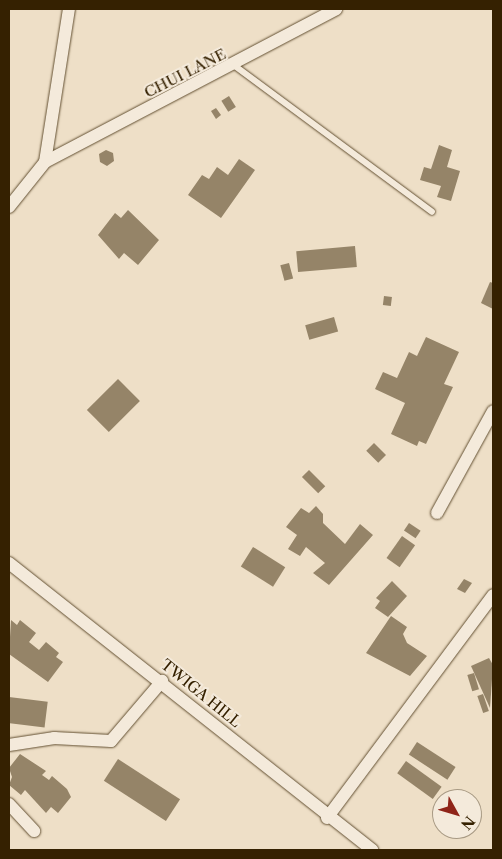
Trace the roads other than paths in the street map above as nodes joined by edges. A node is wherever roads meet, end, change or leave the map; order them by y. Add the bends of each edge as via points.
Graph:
1 (69, 9) edge
2 (329, 10) edge
3 (235, 66) junction
4 (45, 162) junction
5 (9, 207) edge
6 (432, 212) dead end
7 (493, 411) edge
8 (437, 513) dead end
9 (9, 563) edge
10 (493, 595) edge
11 (162, 681) junction
12 (9, 745) edge
13 (9, 804) edge
14 (328, 818) junction
15 (34, 831) dead end
16 (372, 850) edge

1 - 4 street
2 - 3 street, CHUI LANE
3 - 4 street, CHUI LANE
3 - 6 lane
4 - 5 street
7 - 8 street
9 - 11 street, TWIGA HILL
10 - 14 street
11 - 12 street via 111,741 54,738
11 - 14 street, TWIGA HILL
13 - 15 street
14 - 16 street, TWIGA HILL

